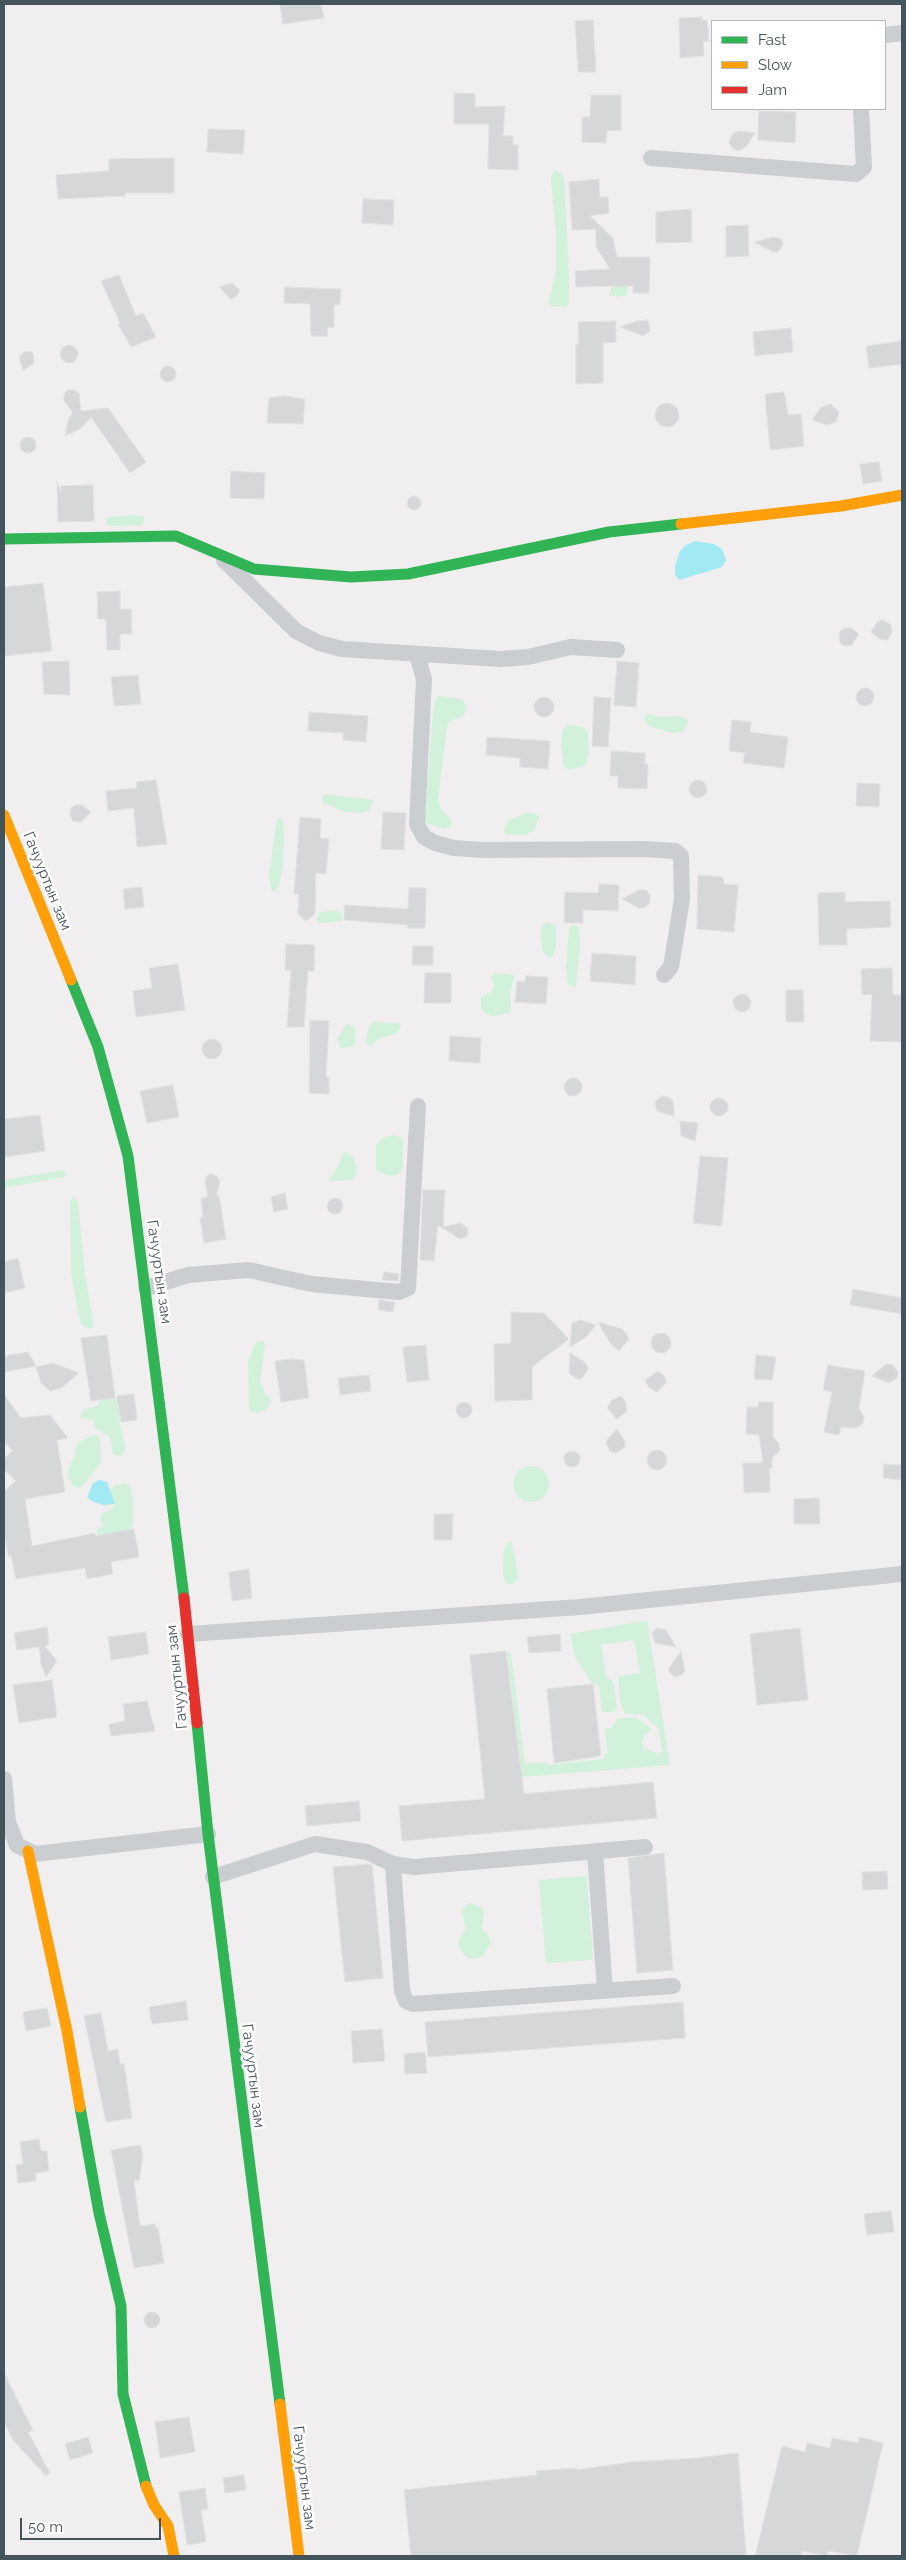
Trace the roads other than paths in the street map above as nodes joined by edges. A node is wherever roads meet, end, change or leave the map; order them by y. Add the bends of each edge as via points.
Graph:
1 (902, 32) edge
2 (886, 35) edge
3 (861, 110) edge
4 (651, 158) dead end
5 (902, 495) edge
6 (4, 539) edge
7 (217, 553) junction
8 (617, 650) dead end
9 (417, 656) junction
10 (4, 815) edge
11 (664, 975) dead end
12 (418, 1106) dead end
13 (146, 1288) junction
14 (902, 1574) edge
15 (188, 1634) junction
16 (4, 1779) edge
17 (208, 1834) junction
18 (645, 1847) dead end
19 (28, 1851) junction
20 (594, 1852) junction
21 (393, 1864) junction
22 (213, 1877) junction
23 (673, 1986) dead end
24 (605, 1990) junction
25 (174, 2556) edge
26 (299, 2556) edge

1 - 2 street
3 - 4 street via 864,167 856,174
5 - 7 main road via 841,506 609,532 408,574 351,577 284,573 254,569
6 - 7 main road via 176,536
7 - 9 street via 296,631 319,643 342,649
8 - 9 street via 571,647 528,657 501,659
9 - 11 street via 424,678 417,824 424,837 454,848 484,850 675,851 681,856 682,899 671,967
10 - 13 main road, Гачууртын зам via 98,1047 128,1156
12 - 13 street via 408,1288 399,1292 311,1284 249,1270 188,1275
13 - 15 main road, Гачууртын зам
14 - 15 street via 580,1607
15 - 17 main road, Гачууртын зам
16 - 19 street via 8,1822 18,1845
17 - 19 street via 43,1854
17 - 22 main road, Гачууртын зам
18 - 20 street
19 - 25 main road via 67,2031 99,2213 121,2306 123,2394 145,2482 154,2505 168,2526
20 - 21 street via 414,1867
20 - 24 street
21 - 22 street via 367,1852 315,1844
21 - 24 street via 402,1991 406,2001 414,2004
22 - 26 main road, Гачууртын зам
23 - 24 street

